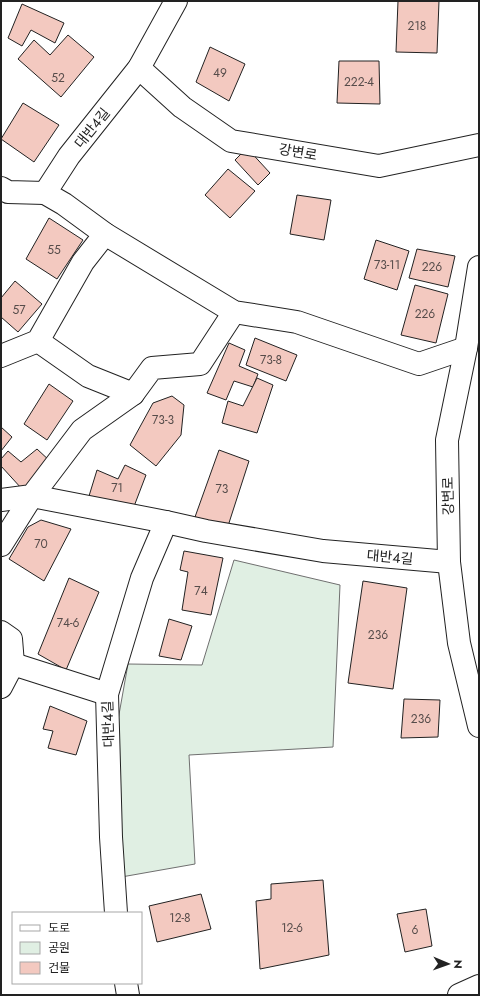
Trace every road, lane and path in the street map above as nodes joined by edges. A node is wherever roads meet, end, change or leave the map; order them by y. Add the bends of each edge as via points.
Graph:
1 (176, 1) edge
2 (139, 68) junction
3 (479, 145) edge
4 (45, 193) junction
5 (3, 195) edge
6 (105, 234) junction
7 (479, 267) edge
8 (234, 312) junction
9 (38, 341) junction
10 (466, 348) junction
11 (1, 356) edge
12 (133, 394) junction
13 (32, 496) junction
14 (1, 500) edge
15 (166, 522) junction
16 (1, 545) edge
17 (449, 562) junction
18 (1, 632) edge
19 (13, 664) junction
20 (1, 687) edge
21 (107, 694) junction
22 (479, 726) edge
23 (116, 912) edge
24 (126, 984) edge
25 (479, 986) edge
26 (128, 995) edge
27 (459, 995) edge

1 - 2 street, 대반4길
2 - 3 street, 강변로 via 182,107 231,141 379,166
2 - 4 street, 대반4길 via 69,156
4 - 5 street
4 - 6 street
6 - 8 street
6 - 9 street via 83,262
7 - 10 street, 강변로
8 - 10 street via 297,322 420,364
8 - 12 street via 200,364 152,368
9 - 11 street
9 - 12 street via 88,376
10 - 17 street, 강변로 via 447,440
12 - 13 street via 82,430
13 - 14 street, 대반4길
13 - 15 street, 대반4길
13 - 16 street
15 - 17 street, 대반4길 via 323,551
15 - 21 street, 대반4길 via 142,578
17 - 22 street, 강변로 via 459,643
18 - 19 street via 11,639
19 - 20 street
19 - 21 street
21 - 23 street, 대반4길
24 - 26 street
25 - 27 street

